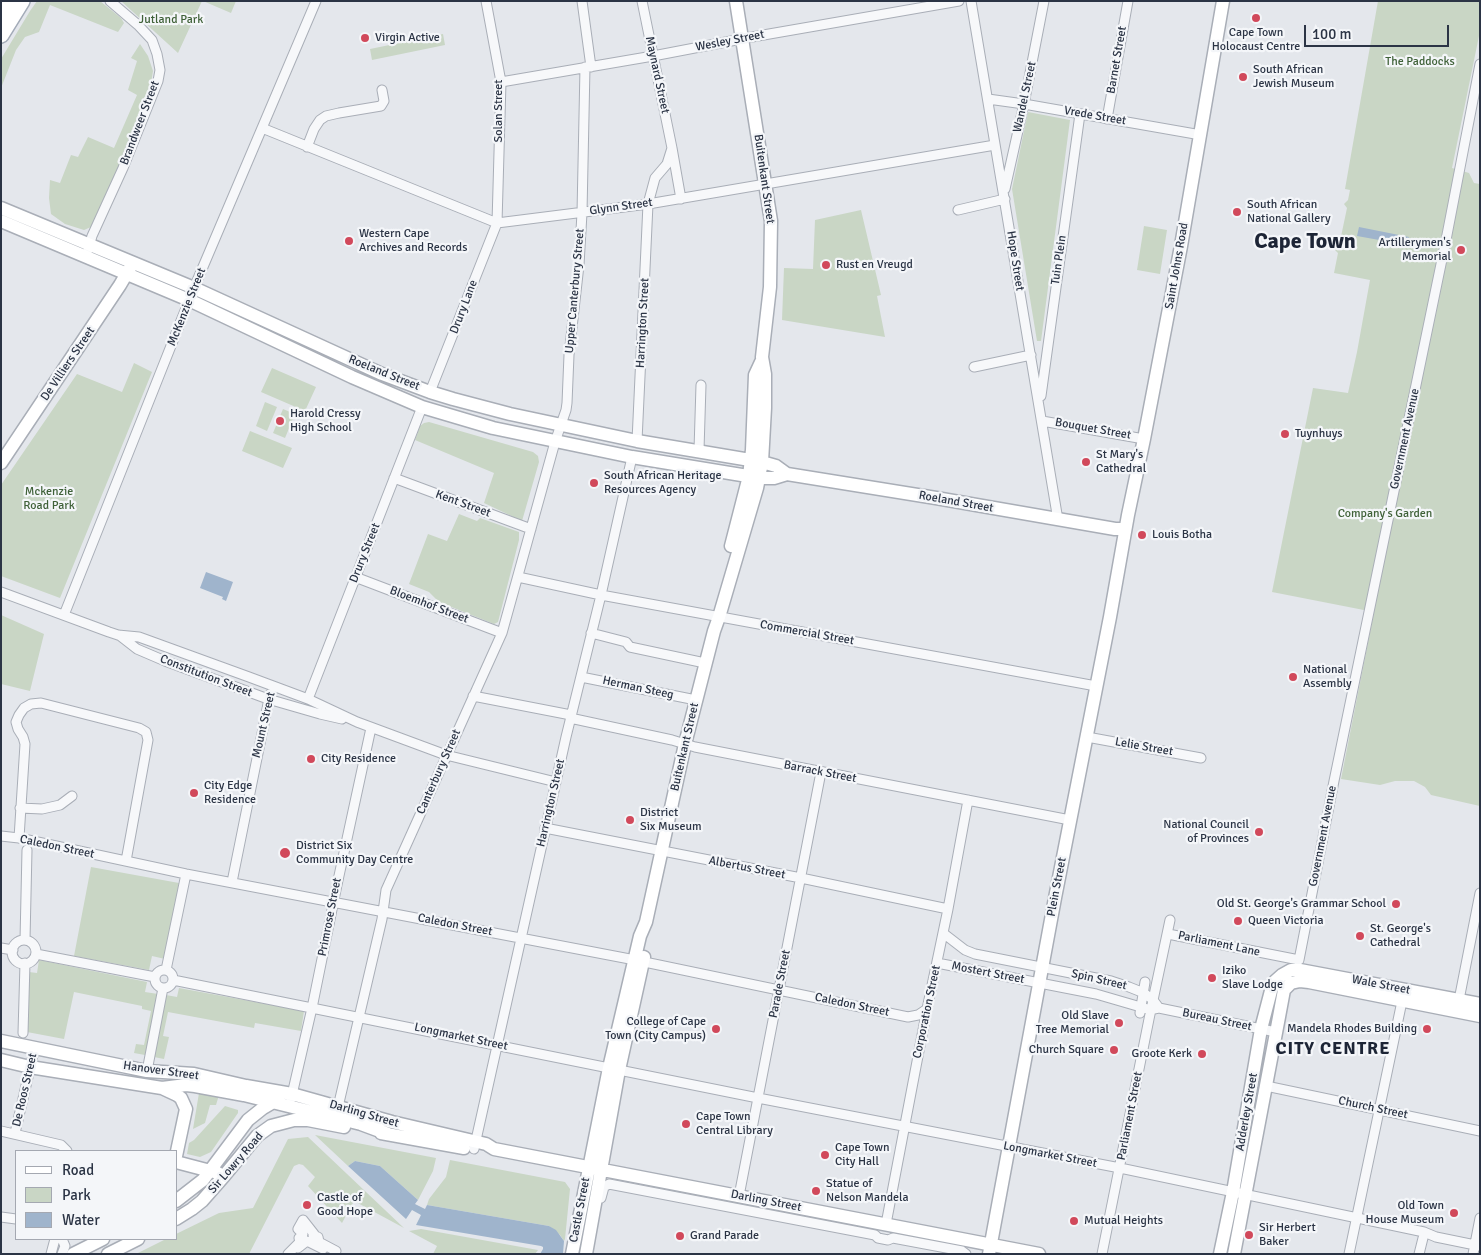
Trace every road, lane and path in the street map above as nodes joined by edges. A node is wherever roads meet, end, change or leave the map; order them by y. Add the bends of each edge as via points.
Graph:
1 (10, 1) edge
2 (22, 1) edge
3 (110, 1) edge
4 (316, 1) edge
5 (486, 1) edge
6 (582, 1) edge
7 (642, 1) edge
8 (736, 1) edge
9 (959, 1) edge
10 (971, 1) edge
11 (1044, 1) edge
12 (1128, 1) edge
13 (1223, 1) edge
14 (1, 14) edge
15 (1, 35) edge
16 (743, 38) junction
17 (652, 56) junction
18 (1480, 64) edge
19 (588, 67) junction
20 (501, 82) junction
21 (382, 90) dead end
22 (988, 99) junction
23 (1024, 104) junction
24 (1080, 114) junction
25 (1107, 119) junction
26 (262, 128) junction
27 (1201, 135) junction
28 (995, 145) junction
29 (307, 147) junction
30 (672, 148) junction
31 (766, 184) junction
32 (1004, 196) junction
33 (681, 199) junction
34 (648, 204) junction
35 (1, 208) edge
36 (958, 210) dead end
37 (582, 213) junction
38 (1, 221) edge
39 (497, 222) junction
40 (88, 250) junction
41 (129, 269) junction
42 (192, 294) junction
43 (1031, 356) junction
44 (974, 366) dead end
45 (701, 385) dead end
46 (430, 392) junction
47 (1040, 406) junction
48 (422, 407) junction
49 (1042, 421) junction
50 (560, 424) junction
51 (1144, 439) junction
52 (637, 441) junction
53 (555, 442) junction
54 (699, 450) junction
55 (632, 457) junction
56 (757, 461) junction
57 (1, 463) edge
58 (787, 474) junction
59 (754, 477) junction
60 (394, 478) junction
61 (1058, 520) junction
62 (531, 529) junction
63 (1126, 529) junction
64 (355, 577) junction
65 (518, 577) junction
66 (1, 592) edge
67 (601, 595) junction
68 (64, 615) junction
69 (716, 616) junction
70 (502, 633) junction
71 (591, 633) junction
72 (118, 635) junction
73 (705, 663) junction
74 (581, 676) junction
75 (272, 686) junction
76 (1096, 686) junction
77 (473, 696) junction
78 (268, 699) junction
79 (308, 700) junction
80 (696, 700) junction
81 (571, 716) junction
82 (357, 722) junction
83 (371, 728) junction
84 (1087, 737) junction
85 (684, 744) junction
86 (446, 755) junction
87 (1201, 758) dead end
88 (821, 772) junction
89 (556, 782) junction
90 (72, 796) dead end
91 (968, 800) junction
92 (20, 808) junction
93 (1070, 820) junction
94 (546, 828) junction
95 (1, 836) edge
96 (19, 838) junction
97 (27, 850) dead end
98 (661, 851) junction
99 (126, 861) junction
100 (186, 874) junction
101 (800, 878) junction
102 (232, 882) junction
103 (1480, 892) edge
104 (333, 902) junction
105 (948, 909) junction
106 (382, 911) junction
107 (1170, 920) dead end
108 (943, 932) junction
109 (1168, 934) junction
110 (520, 938) junction
111 (25, 940) junction
112 (1, 948) edge
113 (13, 950) junction
114 (36, 954) junction
115 (1299, 960) joint
116 (639, 961) junction
117 (937, 962) junction
118 (25, 963) junction
119 (1042, 968) junction
120 (166, 970) junction
121 (155, 977) junction
122 (1287, 979) junction
123 (173, 980) junction
124 (1145, 982) dead end
125 (1040, 983) junction
126 (163, 988) junction
127 (779, 990) junction
128 (1144, 993) junction
129 (1480, 1004) edge
130 (1154, 1006) junction
131 (1401, 1006) dead end
132 (1458, 1006) junction
133 (312, 1008) junction
134 (927, 1009) junction
135 (1141, 1010) junction
136 (1480, 1016) edge
137 (359, 1017) junction
138 (908, 1017) junction
139 (1261, 1029) junction
140 (1276, 1032) junction
141 (23, 1033) dead end
142 (1, 1040) edge
143 (921, 1040) junction
144 (497, 1045) junction
145 (35, 1047) junction
146 (1, 1060) edge
147 (30, 1067) junction
148 (614, 1069) junction
149 (147, 1071) junction
150 (1266, 1086) junction
151 (162, 1088) junction
152 (758, 1098) junction
153 (291, 1100) junction
154 (271, 1103) junction
155 (338, 1107) junction
156 (1379, 1110) junction
157 (330, 1125) joint
158 (905, 1126) junction
159 (1, 1131) edge
160 (1480, 1131) edge
161 (15, 1133) junction
162 (388, 1134) junction
163 (474, 1145) junction
164 (1009, 1146) junction
165 (66, 1150) edge
166 (177, 1150) edge
167 (178, 1162) edge
168 (595, 1168) junction
169 (1120, 1168) junction
170 (211, 1170) junction
171 (224, 1176) junction
172 (1240, 1194) junction
173 (740, 1196) junction
174 (178, 1200) edge
175 (1, 1217) edge
176 (178, 1218) edge
177 (1357, 1218) junction
178 (1480, 1218) edge
179 (15, 1220) edge
180 (886, 1224) junction
181 (1423, 1238) dead end
182 (55, 1240) edge
183 (62, 1240) edge
184 (101, 1240) edge
185 (136, 1240) edge
186 (975, 1248) edge
187 (1476, 1248) edge
188 (990, 1249) edge
189 (51, 1254) edge
190 (62, 1254) edge
191 (73, 1254) edge
192 (108, 1254) edge
193 (288, 1254) edge
194 (293, 1254) edge
195 (332, 1254) edge
196 (572, 1254) edge
197 (588, 1254) edge
198 (966, 1254) edge
199 (1039, 1254) edge
200 (1102, 1254) edge
201 (1220, 1254) edge
202 (1234, 1254) edge
203 (1350, 1254) edge
204 (1419, 1254) edge

1 - 14 main road
2 - 15 main road
3 - 40 street, Brandweer Street via 152,40 160,70
4 - 26 street, McKenzie Street
5 - 20 street, Solan Street
6 - 19 street, Upper Canterbury Street
7 - 17 street, Maynard Street
8 - 16 main road, Buitenkant Street
9 - 16 street, Wesley Street
10 - 22 street, Hope Street
11 - 23 street, Wandel Street
12 - 25 street, Barnet Street
13 - 27 main road, Saint Johns Road
16 - 17 street, Wesley Street
16 - 31 main road, Buitenkant Street
17 - 19 street, Wesley Street
17 - 30 street, Maynard Street
18 - 115 street, Government Avenue
19 - 20 street, Wesley Street
19 - 37 street, Upper Canterbury Street
20 - 39 street, Solan Street
21 - 29 street via 384,101 381,106 326,116 320,120
22 - 23 street, Vrede Street
22 - 28 street, Hope Street
23 - 24 street, Vrede Street
23 - 32 street, Wandel Street
24 - 25 street, Vrede Street
24 - 47 street, Tuin Plein
25 - 27 street, Vrede Street
26 - 29 street, Glynn Street
26 - 42 street, McKenzie Street
27 - 51 main road, Saint Johns Road
28 - 31 street, Glynn Street
28 - 32 street, Hope Street
29 - 39 street, Glynn Street
30 - 33 street, Maynard Street
30 - 34 street via 667,164 655,178
31 - 33 street, Glynn Street
31 - 56 main road, Buitenkant Street via 772,253 762,357 765,408
32 - 36 street
32 - 43 street, Hope Street
33 - 34 street, Glynn Street
34 - 37 street, Glynn Street
34 - 52 street, Harrington Street
35 - 40 main road, Roeland Street
37 - 39 street, Glynn Street
37 - 50 street, Upper Canterbury Street via 567,403
38 - 40 main road, Roeland Street
39 - 46 street, Drury Lane
40 - 41 main road, Roeland Street
41 - 42 main road, Roeland Street
41 - 57 main road, De Villiers Street
42 - 46 main road, Roeland Street
42 - 48 main road, Roeland Street via 352,377
42 - 68 street, McKenzie Street
43 - 44 street
43 - 47 street, Hope Street
45 - 54 street
46 - 50 main road, Roeland Street
47 - 49 street, Hope Street
48 - 53 main road, Roeland Street
48 - 60 street, Drury Street
49 - 51 street, Bouquet Street
49 - 61 street, Hope Street
50 - 52 main road, Roeland Street
50 - 53 street, Upper Canterbury Street
51 - 63 main road, Saint Johns Road
52 - 54 main road, Roeland Street
53 - 55 main road, Roeland Street
53 - 62 street, Canterbury Street
54 - 56 main road, Roeland Street
55 - 59 main road, Roeland Street
55 - 67 street, Harrington Street
56 - 58 main road, Roeland Street via 776,466
56 - 59 main road, Buitenkant Street
58 - 59 main road, Roeland Street via 774,478
58 - 61 main road, Roeland Street
59 - 69 main road, Buitenkant Street
60 - 62 street, Kent Street
60 - 64 street, Drury Street
61 - 63 main road, Roeland Street
62 - 65 street, Canterbury Street
63 - 76 main road, Plein Street
64 - 70 street, Bloemhof Street
64 - 79 street, Drury Street
65 - 67 street, Commercial Street
65 - 70 street, Canterbury Street
66 - 68 street, Constitution Street
67 - 69 street, Commercial Street
67 - 71 street, Harrington Street
68 - 72 street, Constitution Street
69 - 73 main road, Buitenkant Street
69 - 76 street, Commercial Street
70 - 77 street, Canterbury Street
71 - 73 street via 626,642 630,647
71 - 74 street, Harrington Street
72 - 75 street, Constitution Street via 139,637
72 - 78 street, Constitution Street via 137,649
73 - 80 main road, Buitenkant Street
74 - 80 street, Herman Steeg
74 - 81 street, Harrington Street
75 - 78 street, Mount Street
75 - 79 street, Constitution Street
76 - 84 main road, Plein Street
77 - 81 street, Barrack Street
77 - 86 street, Canterbury Street
78 - 82 street, Constitution Street
78 - 102 street, Mount Street
79 - 82 street, Constitution Street
80 - 85 main road, Buitenkant Street
81 - 85 street, Barrack Street
81 - 89 street, Harrington Street
82 - 83 street, Constitution Street
83 - 86 street, Constitution Street
83 - 104 street, Primrose Street
84 - 87 street, Lelie Street
84 - 93 main road, Plein Street
85 - 88 street, Barrack Street
85 - 98 main road, Buitenkant Street
86 - 89 street, Constitution Street
86 - 106 street, Canterbury Street via 388,885
88 - 91 street, Barrack Street
88 - 101 street, Parade Street
89 - 94 street, Harrington Street
90 - 92 street via 60,805 42,809
91 - 93 street, Barrack Street
91 - 105 street, Corporation Street
92 - 96 street
92 - 99 street via 25,744 16,722 24,708 41,703 139,728 146,732 148,740
93 - 119 main road, Plein Street
94 - 98 street, Albertus Street
94 - 110 street, Harrington Street
95 - 96 street, Caledon Street
96 - 99 street, Caledon Street
97 - 111 street
98 - 101 street, Albertus Street
98 - 116 main road, Buitenkant Street via 640,936
99 - 100 street, Caledon Street
100 - 102 street, Caledon Street
100 - 120 street
101 - 105 street, Albertus Street
101 - 127 street, Parade Street
102 - 104 street, Caledon Street
103 - 132 street
104 - 106 street, Caledon Street
104 - 133 street, Primrose Street
105 - 108 street, Corporation Street
106 - 110 street, Caledon Street
106 - 137 street, Canterbury Street
107 - 109 street, Parliament Street
108 - 117 street, Corporation Street
108 - 119 street, Mostert Street via 975,954
109 - 115 street, Parliament Lane
109 - 130 street, Parliament Street
110 - 116 street, Caledon Street
110 - 144 street, Harrington Street
111 - 113 street via 19,941
111 - 114 street via 35,947
112 - 113 street
113 - 118 street via 17,961
114 - 118 street
114 - 121 street
116 - 127 street, Caledon Street
116 - 148 main road, Buitenkant Street
117 - 125 street, Mostert Street
117 - 134 street, Corporation Street
118 - 141 street
119 - 125 main road, Plein Street
119 - 128 street, Spin Street via 1111,981
120 - 121 street
120 - 123 street
121 - 126 street via 155,982
122 - 132 main road, Wale Street
122 - 139 main road, Adderley Street via 1273,983
122 - 140 main road, Adderley Street
123 - 126 street via 168,988
123 - 133 street, Longmarket Street
124 - 128 street
125 - 135 street, Spin Street via 1096,994
125 - 164 main road, Plein Street
126 - 149 street
127 - 138 street, Caledon Street
127 - 152 street, Parade Street
128 - 130 street, Spin Street
128 - 135 street
129 - 132 main road, Wale Street
130 - 135 street, Spin Street
130 - 139 street, Bureau Street
130 - 169 street, Parliament Street
131 - 156 street
132 - 136 main road, Wale Street
133 - 137 street, Longmarket Street
133 - 153 street, Primrose Street
134 - 138 street
134 - 143 street, Corporation Street
137 - 144 street, Longmarket Street
137 - 155 street, Canterbury Street
138 - 143 street via 917,1027
139 - 140 street, Bureau Street
139 - 172 main road, Adderley Street
140 - 150 main road, Adderley Street
142 - 145 main road, Hanover Street
143 - 158 street, Corporation Street
144 - 148 street, Longmarket Street
144 - 163 street, Harrington Street
145 - 147 street, De Roos Street
145 - 149 main road, Hanover Street
146 - 147 main road, Hanover Street
147 - 151 main road, Hanover Street
147 - 161 street, De Roos Street
148 - 152 street, Longmarket Street
148 - 168 main road, Buitenkant Street
149 - 153 main road, Hanover Street via 194,1074
150 - 156 street, Church Street
150 - 172 main road, Adderley Street
151 - 154 main road, Hanover Street via 195,1086
151 - 166 main road via 181,1098 186,1108
152 - 158 street, Longmarket Street
152 - 173 street, Parade Street
153 - 154 main road, Hanover Street
153 - 155 main road, Darling Street
153 - 162 main road
154 - 170 main road, Sir Lowry Road via 248,1120
155 - 163 main road, Darling Street
156 - 160 street, Church Street
156 - 177 street
157 - 162 main road, Darling Street
157 - 171 main road, Sir Lowry Road via 294,1120 271,1126 257,1136
158 - 164 street, Longmarket Street
158 - 180 street, Corporation Street
159 - 161 street
161 - 165 street via 61,1145
162 - 163 main road, Darling Street
163 - 168 main road, Darling Street via 486,1144 494,1149
164 - 169 street, Longmarket Street
164 - 188 main road, Plein Street
167 - 170 main road
168 - 173 main road, Darling Street
168 - 196 main road, Castle Street
168 - 197 main road, Castle Street
169 - 172 street, Longmarket Street
169 - 200 street, Parliament Street
170 - 171 main road
170 - 174 main road, Sir Lowry Road
171 - 176 main road, Sir Lowry Road via 202,1201
172 - 177 street, Longmarket Street
172 - 201 main road, Adderley Street
172 - 202 main road, Adderley Street
173 - 180 main road, Darling Street
175 - 179 street
177 - 187 street, Longmarket Street via 1424,1232
177 - 203 street
178 - 187 street
180 - 186 main road, Darling Street
181 - 204 street
182 - 189 street
183 - 190 street via 65,1246
184 - 191 main road
185 - 192 main road
186 - 188 main road, Darling Street
188 - 199 main road, Darling Street
193 - 195 street via 300,1242 303,1234 298,1229 303,1220 319,1242 336,1251
194 - 195 street via 307,1240
197 - 198 street via 603,1189 609,1184

